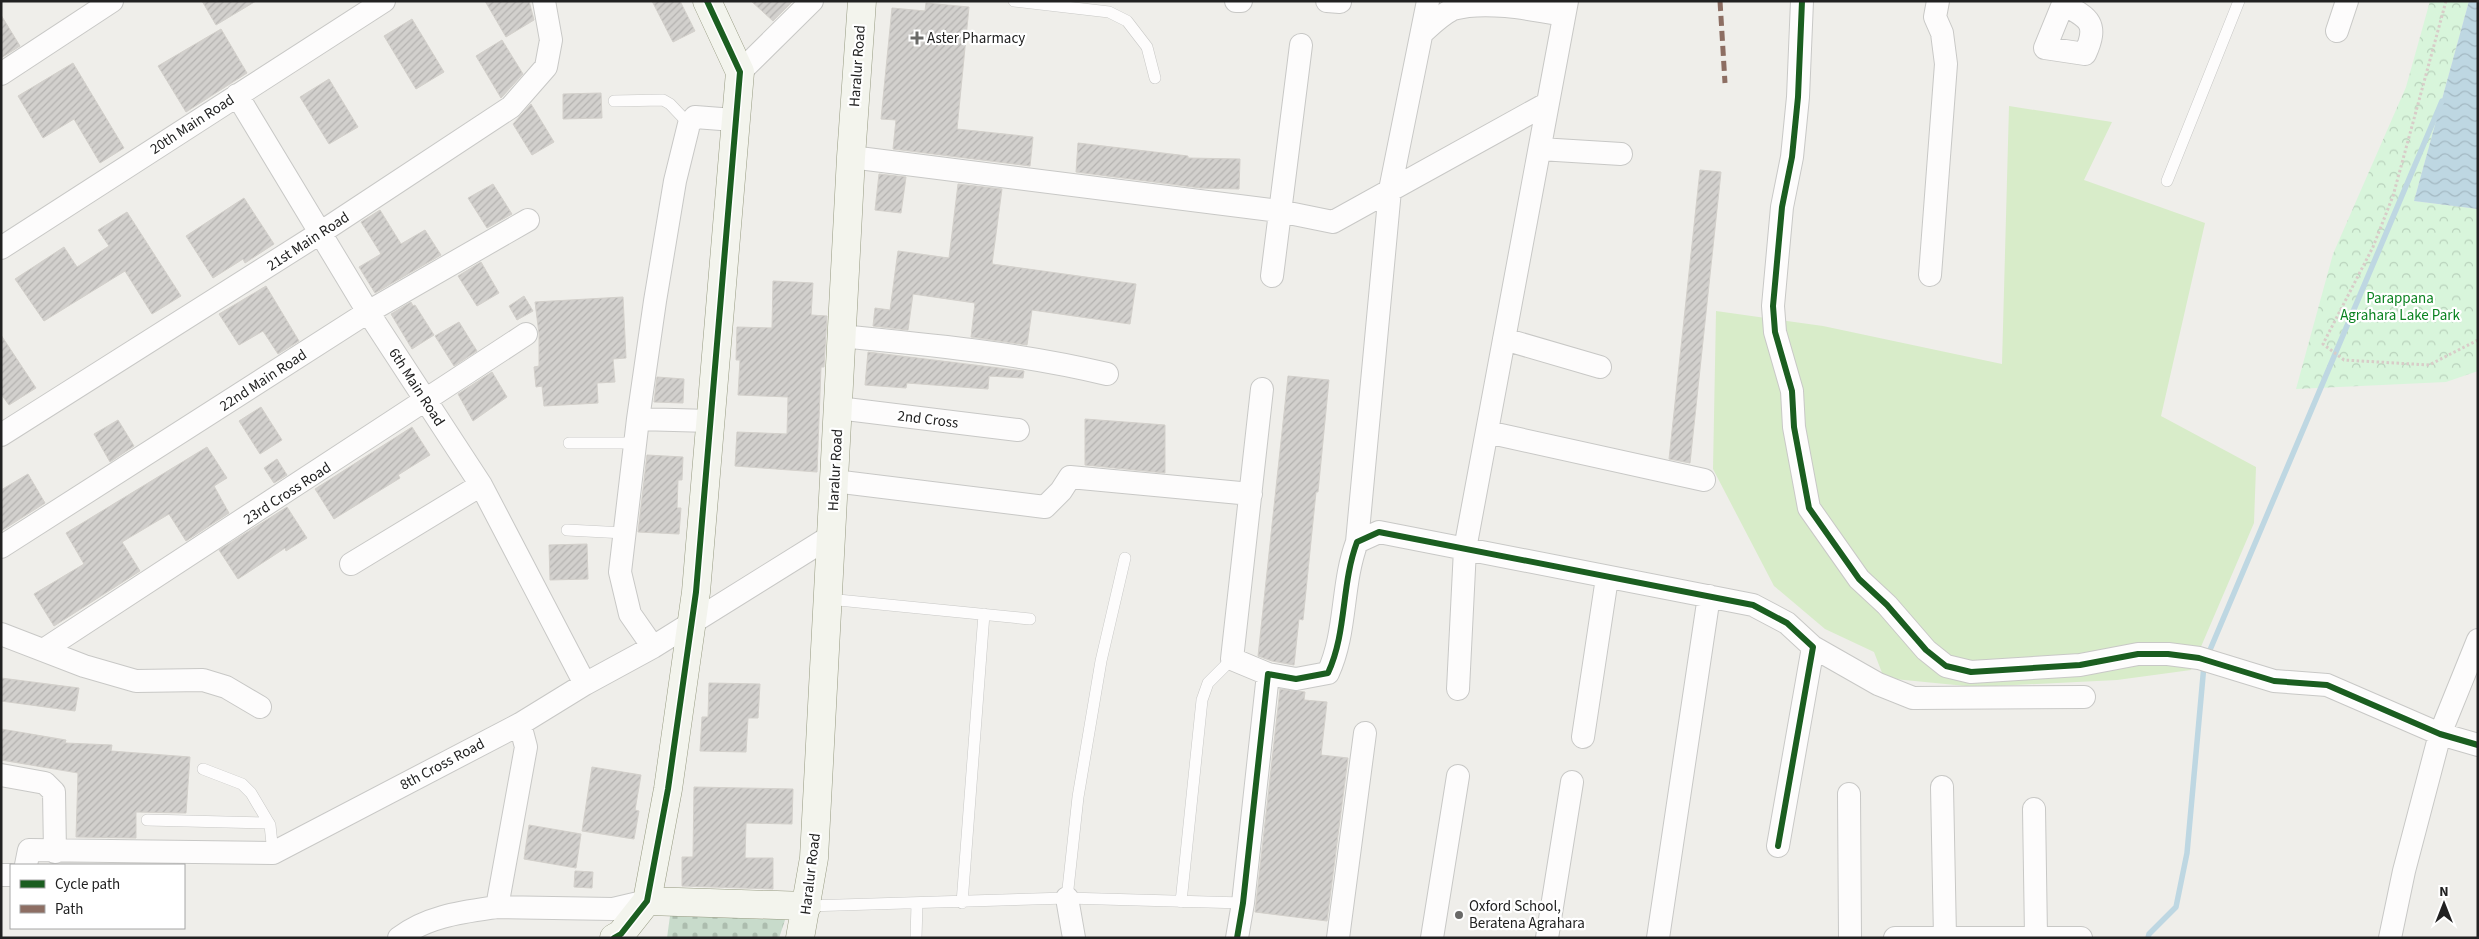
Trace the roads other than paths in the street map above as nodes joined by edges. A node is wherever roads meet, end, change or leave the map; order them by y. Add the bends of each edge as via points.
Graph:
1 (112, 1) edge
2 (384, 1) edge
3 (544, 1) edge
4 (707, 1) edge
5 (812, 1) edge
6 (862, 1) edge
7 (1014, 1) edge
8 (1236, 1) edge
9 (1241, 1) edge
10 (1326, 1) edge
11 (1428, 1) edge
12 (1802, 1) edge
13 (1938, 1) edge
14 (2239, 1) edge
15 (2347, 1) edge
16 (1340, 2) edge
17 (1565, 8) edge
18 (2337, 30) dead end
19 (1422, 33) junction
20 (1301, 45) dead end
21 (740, 72) junction
22 (1, 74) edge
23 (1155, 78) dead end
24 (237, 95) junction
25 (614, 101) dead end
26 (1548, 104) junction
27 (734, 120) junction
28 (689, 124) junction
29 (1540, 149) junction
30 (1621, 154) dead end
31 (851, 158) junction
32 (2167, 181) dead end
33 (1390, 190) junction
34 (1279, 211) junction
35 (528, 220) dead end
36 (320, 233) junction
37 (1, 248) edge
38 (1930, 275) dead end
39 (1272, 276) dead end
40 (368, 312) junction
41 (526, 334) dead end
42 (841, 336) junction
43 (1504, 339) junction
44 (1600, 367) dead end
45 (1107, 374) dead end
46 (1262, 389) dead end
47 (427, 402) junction
48 (838, 408) junction
49 (638, 419) junction
50 (710, 422) junction
51 (1018, 430) dead end
52 (1487, 432) junction
53 (1, 436) edge
54 (635, 442) junction
55 (569, 443) dead end
56 (1704, 480) dead end
57 (834, 481) junction
58 (481, 485) junction
59 (1251, 494) junction
60 (567, 530) dead end
61 (625, 533) junction
62 (831, 536) junction
63 (1357, 542) junction
64 (1, 547) edge
65 (1465, 549) junction
66 (1124, 558) dead end
67 (351, 564) dead end
68 (1607, 578) junction
69 (1709, 596) junction
70 (828, 599) junction
71 (984, 614) junction
72 (1030, 619) dead end
73 (692, 622) junction
74 (1, 634) edge
75 (2478, 640) edge
76 (653, 647) junction
77 (1813, 647) junction
78 (45, 649) junction
79 (1232, 659) junction
80 (1268, 674) junction
81 (585, 684) junction
82 (1458, 688) dead end
83 (2084, 697) dead end
84 (260, 707) dead end
85 (520, 724) junction
86 (1365, 733) dead end
87 (2440, 734) junction
88 (1583, 737) dead end
89 (2478, 746) edge
90 (203, 769) dead end
91 (1, 775) edge
92 (1458, 776) dead end
93 (1572, 782) dead end
94 (1942, 787) dead end
95 (1849, 794) dead end
96 (2034, 809) dead end
97 (147, 820) dead end
98 (269, 823) junction
99 (1778, 846) dead end
100 (55, 852) junction
101 (273, 853) junction
102 (26, 864) edge
103 (1067, 898) junction
104 (647, 901) junction
105 (962, 902) junction
106 (1181, 902) junction
107 (1243, 903) junction
108 (917, 904) junction
109 (807, 906) junction
110 (496, 907) junction
111 (2036, 936) junction
112 (1945, 937) edge
113 (399, 938) edge
114 (614, 938) edge
115 (800, 938) edge
116 (916, 938) edge
117 (1074, 938) edge
118 (1237, 938) edge
119 (1244, 938) edge
120 (1338, 938) edge
121 (1432, 938) edge
122 (1548, 938) edge
123 (1658, 938) edge
124 (1850, 938) edge
125 (1895, 938) edge
126 (2081, 938) edge
127 (2390, 938) edge

1 - 22 street
2 - 24 street, 20th Main Road
3 - 36 street, 21st Main Road via 550,40 546,67 511,107
4 - 21 street
5 - 21 street
6 - 31 street, Haralur Road
7 - 23 lane via 1109,12 1127,21 1147,47
8 - 9 street
10 - 16 street
11 - 19 street
12 - 87 street via 1792,158 1782,207 1773,306 1775,332 1792,391 1794,427 1809,508 1859,579 1887,605 1926,650 1946,666 1970,672 2080,665 2138,654 2168,654 2206,661 2274,681 2327,685
13 - 38 street via 1935,17 1942,33 1946,64
14 - 32 lane
15 - 18 street
17 - 19 street via 1474,4 1454,8
17 - 26 street
19 - 33 street
20 - 34 street
21 - 27 street
24 - 36 street, 6th Main Road
24 - 37 street, 20th Main Road
25 - 28 lane via 663,100
26 - 29 street
26 - 33 street
27 - 28 street via 695,117
27 - 50 street
28 - 49 street via 675,181
29 - 30 street
29 - 43 street
31 - 34 street
31 - 42 street, Haralur Road
33 - 34 street via 1333,222
33 - 63 street
34 - 39 street
35 - 40 street, 22nd Main Road
36 - 40 street, 6th Main Road
36 - 53 street, 21st Main Road
40 - 47 street, 6th Main Road
40 - 64 street, 22nd Main Road
41 - 47 street, 23rd Cross Road
42 - 45 street via 965,348 1058,362
42 - 48 street, Haralur Road
43 - 44 street
43 - 52 street
46 - 59 street
47 - 58 street, 6th Main Road
47 - 78 street, 23rd Cross Road
48 - 51 street, 2nd Cross
48 - 57 street, Haralur Road
49 - 50 street
49 - 54 street
50 - 73 street
52 - 56 street
52 - 65 street
54 - 55 lane
54 - 61 street
57 - 59 street via 1045,507 1070,477
57 - 62 street, Haralur Road
58 - 67 street
58 - 81 street, 6th Main Road
59 - 79 street
60 - 61 lane
61 - 76 street via 620,572 630,614
62 - 70 street, Haralur Road
62 - 73 street, 8th Cross Road
63 - 65 street via 1379,532
63 - 80 street via 1349,563 1337,654 1328,673 1296,679
65 - 68 street
65 - 82 street
66 - 103 lane via 1101,661 1080,788
68 - 69 street
68 - 88 street
69 - 77 street via 1754,605 1787,623
69 - 123 street
70 - 71 lane
70 - 109 street, Haralur Road via 814,858
71 - 72 lane
71 - 105 lane
73 - 76 street, 8th Cross Road
73 - 104 street via 668,789
74 - 78 street
75 - 87 street
76 - 81 street, 8th Cross Road
77 - 83 street via 1878,684 1914,698
77 - 99 street
78 - 84 street via 84,666 136,681 203,680 226,687
79 - 80 street
79 - 106 lane via 1208,683 1202,700
80 - 107 street
81 - 85 street, 8th Cross Road
85 - 101 street, 8th Cross Road
85 - 110 street via 526,747
86 - 120 street
87 - 89 street
87 - 127 street
90 - 98 lane via 242,784 252,793
91 - 100 street via 45,782 54,792
92 - 121 street
93 - 122 street
94 - 112 street
95 - 124 street
96 - 111 street
97 - 98 lane
98 - 101 lane
100 - 101 street, 8th Cross Road
100 - 102 street, 8th Cross Road via 29,850
103 - 105 lane
103 - 106 lane
103 - 117 street
104 - 109 street
104 - 110 street via 613,909
104 - 114 street via 621,934
105 - 108 lane
106 - 107 lane
107 - 118 street
108 - 109 lane
108 - 116 lane
109 - 115 street, Haralur Road
110 - 113 street via 451,913
111 - 112 street
111 - 126 street
112 - 125 street
118 - 119 street

